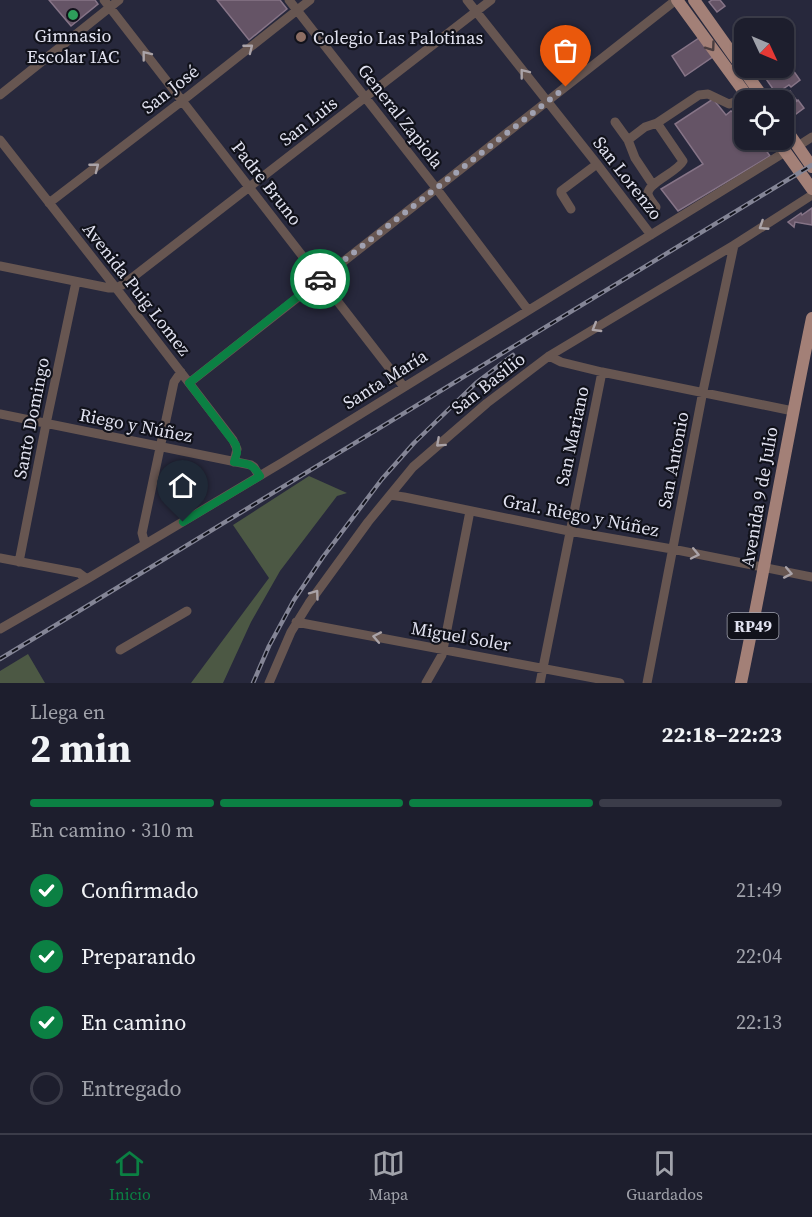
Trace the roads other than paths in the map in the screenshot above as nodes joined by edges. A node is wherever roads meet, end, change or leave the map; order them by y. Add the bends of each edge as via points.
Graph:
1 (119, 0) edge
2 (289, 0) edge
3 (310, 0) edge
4 (467, 0) edge
5 (491, 0) edge
6 (677, 0) edge
7 (694, 0) edge
8 (106, 4) edge
9 (297, 10) junction
10 (476, 12) junction
11 (742, 90) edge
12 (758, 90) edge
13 (0, 94) edge
14 (365, 96) junction
15 (182, 101) junction
16 (547, 102) junction
17 (734, 102) edge
18 (615, 122) dead end
19 (657, 123) junction
20 (812, 137) edge
21 (0, 140) edge
22 (628, 140) junction
23 (794, 140) edge
24 (798, 146) junction
25 (785, 152) joint
26 (597, 164) junction
27 (811, 166) edge
28 (799, 172) junction
29 (653, 185) junction
30 (250, 187) junction
31 (436, 188) junction
32 (812, 189) edge
33 (812, 195) edge
34 (49, 203) junction
35 (656, 207) dead end
36 (571, 209) dead end
37 (651, 235) junction
38 (734, 244) junction
39 (0, 266) edge
40 (320, 279) junction
41 (76, 282) junction
42 (116, 288) junction
43 (528, 310) junction
44 (812, 318) edge
45 (549, 356) junction
46 (181, 372) junction
47 (602, 372) junction
48 (189, 383) junction
49 (404, 387) junction
50 (703, 391) junction
51 (793, 411) junction
52 (0, 414) edge
53 (46, 424) junction
54 (161, 446) junction
55 (234, 462) junction
56 (260, 476) junction
57 (390, 495) junction
58 (470, 511) junction
59 (569, 531) junction
60 (145, 544) junction
61 (672, 549) junction
62 (0, 558) edge
63 (19, 562) junction
64 (765, 568) junction
65 (812, 577) edge
66 (87, 579) junction
67 (188, 611) dead end
68 (296, 622) junction
69 (0, 629) edge
70 (120, 650) dead end
71 (443, 650) junction
72 (543, 667) junction
73 (269, 683) edge
74 (426, 683) edge
75 (540, 683) edge
76 (620, 683) edge
77 (647, 683) edge
78 (741, 683) edge

1 - 8 street
2 - 9 street, General Zapiola
3 - 9 street, San José
4 - 10 street, San Lorenzo
5 - 10 street, San Luis
6 -> 11 main road
6 - 16 street
7 - 12 main road
8 - 13 street
15 -> 8 street, Padre Bruno
9 - 14 street, General Zapiola
15 -> 9 street, San José
10 - 14 street, San Luis
16 -> 10 street, San Lorenzo
14 - 30 street, San Luis
14 - 31 street, General Zapiola
15 - 30 street, Padre Bruno
34 -> 15 street, San José
16 - 26 street, San Lorenzo
16 - 31 street
17 - 19 street via 699,95
18 - 22 street
19 - 22 street via 645,126
19 - 29 street via 683,160
20 - 24 street
21 - 34 street, Avenida Puig Lomez
22 - 29 street
23 - 24 main road
24 - 27 main road
25 - 28 main road
25 - 37 street, Santa María
26 - 36 street via 561,191
26 - 37 street, San Lorenzo
27 - 28 main road
28 - 32 main road
29 - 35 street via 648,193
30 - 40 street, Padre Bruno
30 - 42 street, San Luis
31 - 40 street
31 - 43 street, General Zapiola
33 -> 38 street, San Basilio
34 - 42 street, Avenida Puig Lomez
37 - 43 street, Santa María
38 -> 45 street, San Basilio
38 - 50 street, San Antonio
39 - 41 street
40 - 48 street
40 - 49 street, Padre Bruno
41 - 42 street
41 - 53 street, Santo Domingo
42 - 46 street, Avenida Puig Lomez
43 - 49 street, Santa María
44 - 51 main road, Avenida 9 de Julio / RP49
45 - 47 street
45 -> 57 street, San Basilio via 449,435 413,467
46 - 48 street, Avenida Puig Lomez
46 - 54 street via 174,382
47 - 50 street
47 - 59 street, San Mariano
48 - 55 street, Avenida Puig Lomez via 236,445
49 - 56 street, Santa María
50 - 51 street
50 - 61 street, San Antonio
51 - 64 main road, Avenida 9 de Julio / RP49
52 - 53 street, Riego y Núñez
53 - 54 street, Riego y Núñez
53 - 63 street, Santo Domingo
54 - 55 street, Riego y Núñez
54 - 60 street via 142,533
55 - 56 street, Riego y Núñez via 255,467
56 - 60 street, Santa María
57 - 58 street, Gral. Riego y Núñez
68 -> 57 street, San Basilio
58 - 59 street, Gral. Riego y Núñez
58 - 71 street
59 - 61 street, Gral. Riego y Núñez
59 - 72 street, San Mariano
60 - 66 street, Santa María
61 -> 64 street, Gral. Riego y Núñez
61 - 77 street, San Antonio
62 - 63 street
63 - 66 street via 79,573
64 -> 65 street, Gral. Riego y Núñez
64 - 78 main road, Avenida 9 de Julio / RP49
66 - 69 street, Santa María
67 - 70 street
71 -> 68 street, Miguel Soler
68 - 73 street, San Basilio
71 - 72 street, Miguel Soler
71 - 74 street
72 - 75 street, San Mariano
72 - 76 street, Miguel Soler

